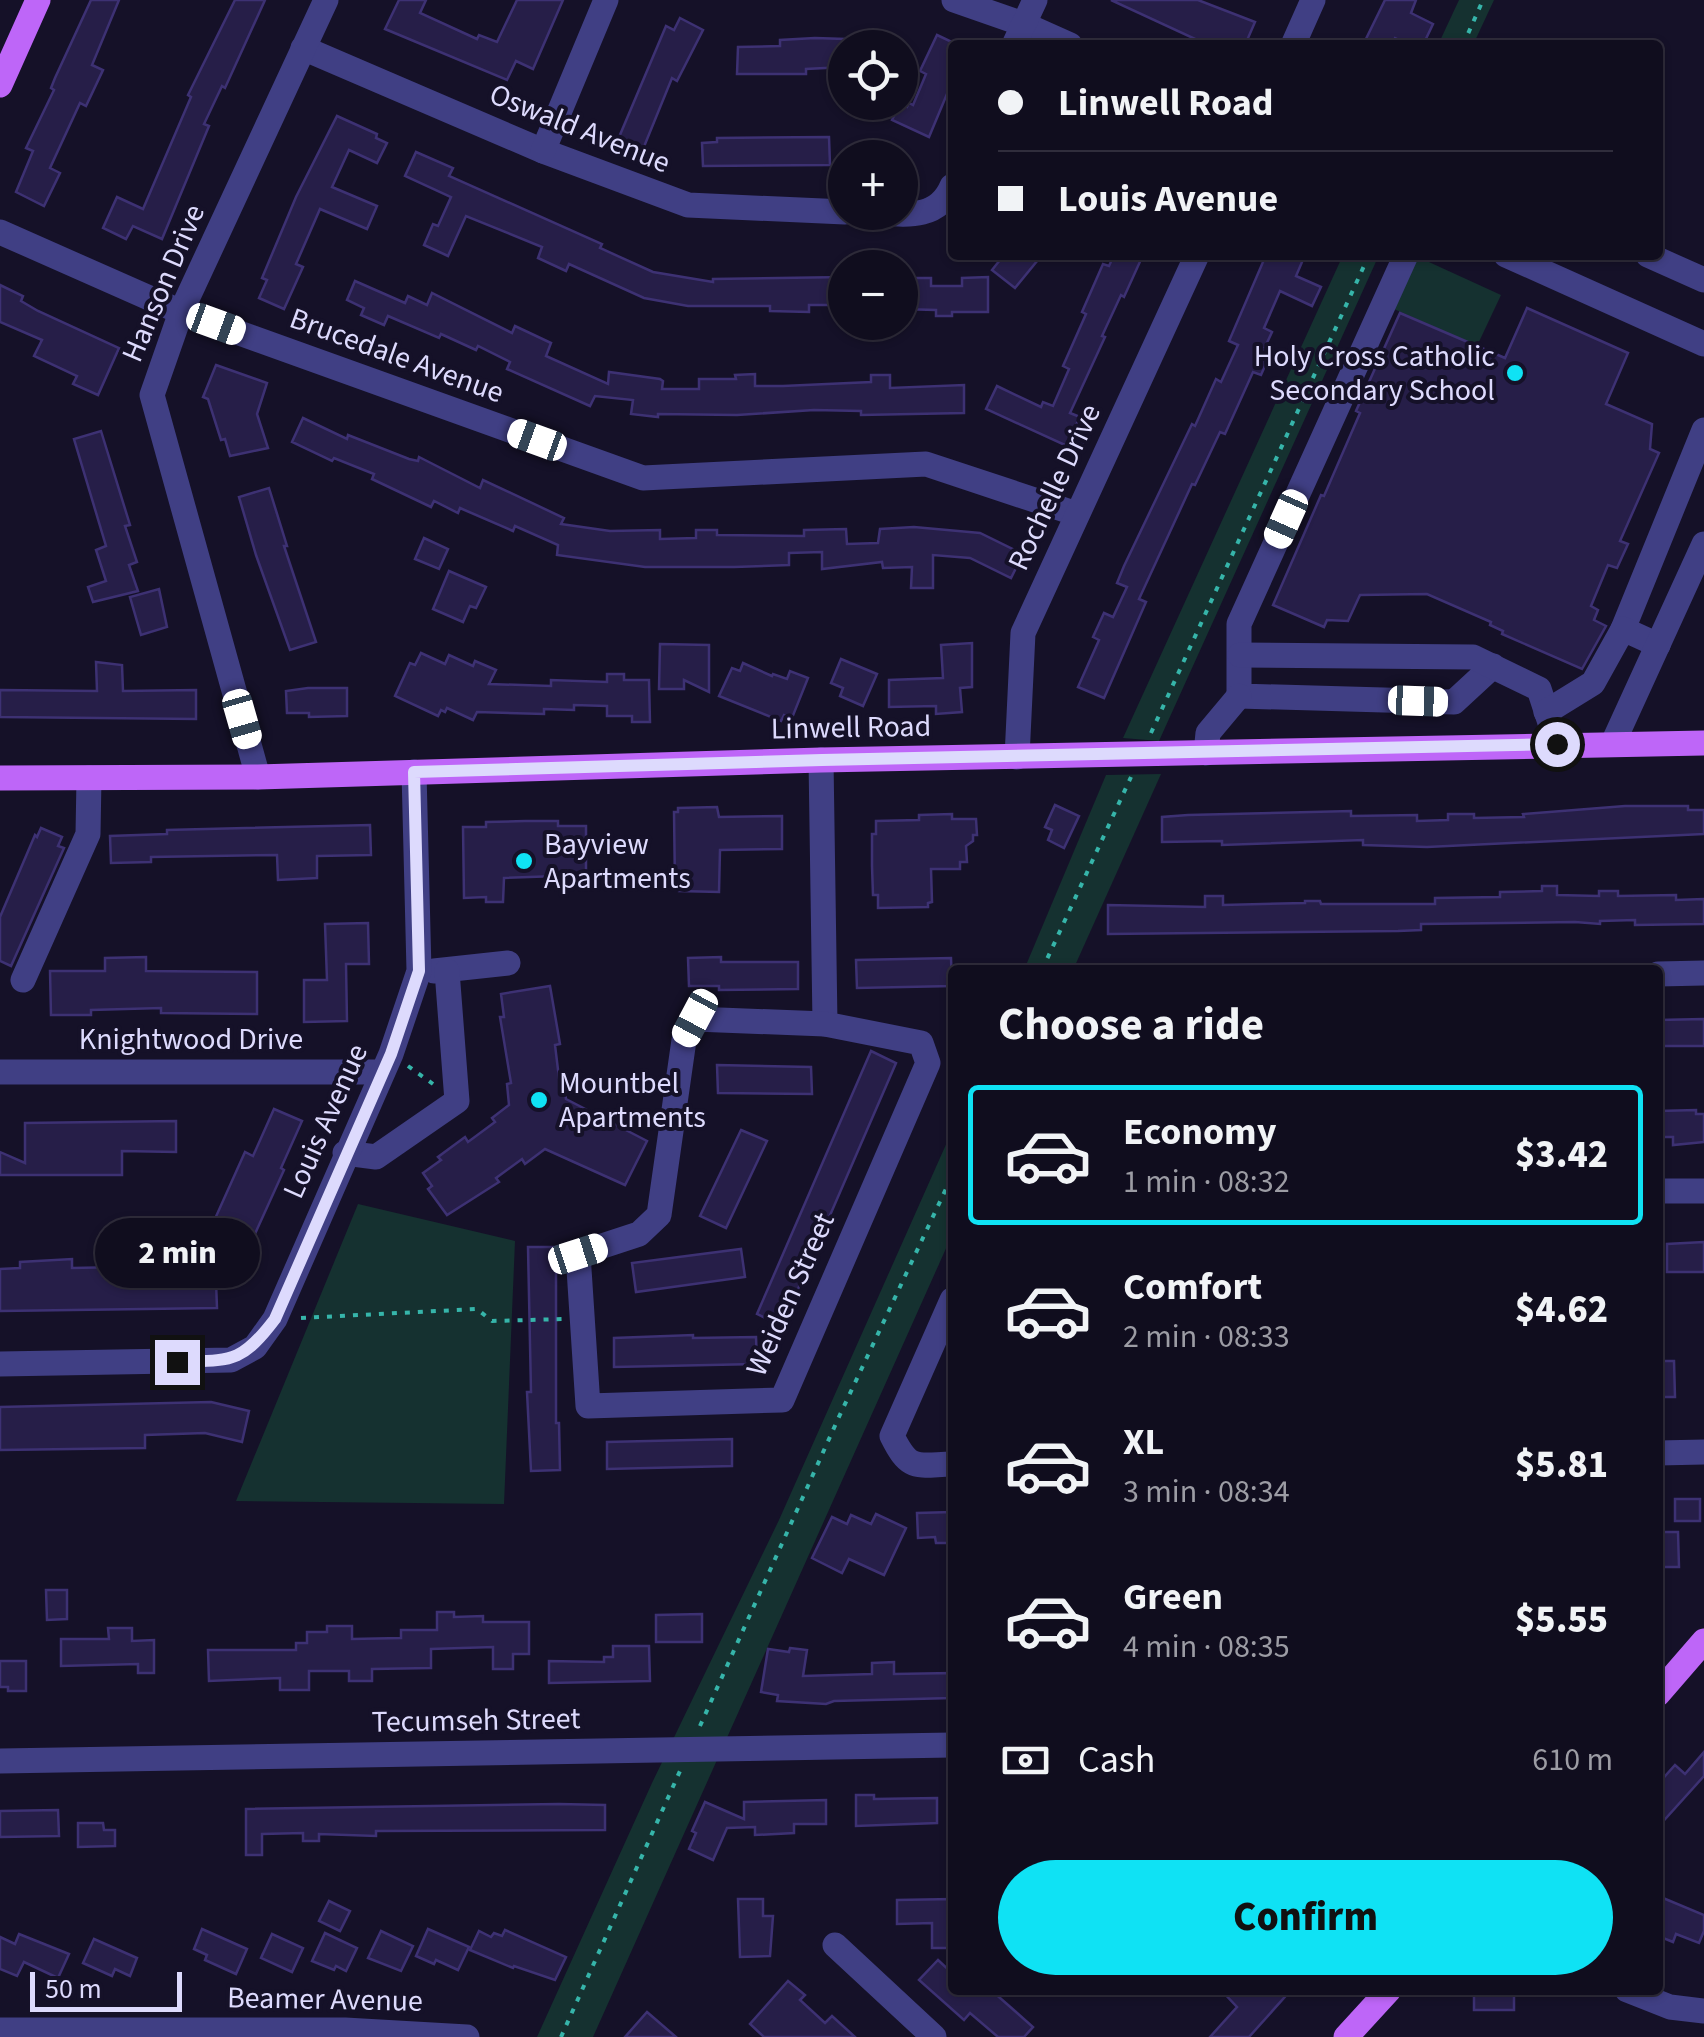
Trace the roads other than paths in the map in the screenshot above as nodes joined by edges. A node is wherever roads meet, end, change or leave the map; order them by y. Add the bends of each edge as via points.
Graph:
1 (38, 0) edge
2 (326, 0) edge
3 (606, 0) edge
4 (954, 0) edge
5 (1035, 0) edge
6 (1313, 0) edge
7 (1019, 34) edge
8 (1047, 40) edge
9 (1295, 40) edge
10 (303, 48) junction
11 (0, 86) edge
12 (543, 151) junction
13 (948, 196) edge
14 (828, 211) edge
15 (918, 215) edge
16 (0, 232) edge
17 (1195, 260) edge
18 (1404, 260) edge
19 (1517, 260) edge
20 (1659, 260) edge
21 (1704, 280) edge
22 (181, 312) junction
23 (1704, 344) edge
24 (1704, 430) edge
25 (1077, 514) junction
26 (1704, 544) edge
27 (1623, 629) junction
28 (1658, 645) junction
29 (1240, 655) junction
30 (1493, 666) junction
31 (1239, 696) junction
32 (1546, 712) junction
33 (1613, 743) junction
34 (1704, 743) edge
35 (1557, 744) junction
36 (1206, 753) junction
37 (1018, 756) junction
38 (822, 760) junction
39 (414, 772) junction
40 (258, 777) junction
41 (0, 778) edge
42 (89, 778) junction
43 (508, 963) dead end
44 (447, 970) junction
45 (419, 971) junction
46 (1663, 974) edge
47 (1704, 974) edge
48 (23, 980) dead end
49 (825, 1024) junction
50 (0, 1072) edge
51 (382, 1072) junction
52 (345, 1153) junction
53 (1663, 1191) edge
54 (1704, 1191) edge
55 (948, 1309) edge
56 (0, 1364) edge
57 (1663, 1452) edge
58 (1704, 1452) edge
59 (948, 1464) edge
60 (1704, 1641) edge
61 (1663, 1688) edge
62 (948, 1746) edge
63 (0, 1761) edge
64 (835, 1944) dead end
65 (1384, 1995) edge
66 (1639, 1995) edge
67 (1704, 2011) edge
68 (4, 2032) edge
69 (344, 2033) edge
70 (468, 2037) edge
71 (934, 2037) edge
72 (1346, 2037) edge

1 - 11 main road
2 - 10 street, Hanson Drive
3 - 12 street
4 - 7 street
5 - 7 street
6 - 9 street
7 - 8 street
10 - 12 street, Oswald Avenue
10 - 22 street, Hanson Drive
12 - 14 street, Oswald Avenue via 688,205
13 - 15 street
16 - 22 street, Brucedale Avenue
17 - 25 street, Rochelle Drive
18 - 29 street via 1239,624
19 - 23 street
20 - 21 street
22 - 25 street, Brucedale Avenue via 643,478 926,464
22 - 40 street, Hanson Drive via 152,395
24 - 27 street
25 - 37 street, Rochelle Drive via 1023,633
26 - 28 street
27 - 28 street
27 - 32 street via 1594,683
28 - 33 street
29 - 30 street via 1474,657
29 - 31 street
30 - 31 street via 1454,702
30 - 32 street via 1539,689
31 - 36 street via 1208,733
32 - 35 street
33 - 34 main road, Linwell Road
33 - 35 main road, Linwell Road
35 - 36 main road, Linwell Road
36 - 37 main road, Linwell Road
37 - 38 main road, Linwell Road
38 - 39 main road, Linwell Road
38 - 49 street
39 - 40 main road, Linwell Road
39 - 45 street, Louis Avenue
40 - 42 main road, Linwell Road
41 - 42 main road, Linwell Road
42 - 48 street via 88,834
43 - 44 street
44 - 45 street
44 - 52 street via 457,1101 376,1157
45 - 51 street, Louis Avenue
46 - 47 street
49 - 49 street, Weiden Street via 695,1018 684,1040 659,1214 638,1234 578,1254 588,1406 782,1400 928,1063 921,1043
50 - 51 street, Knightwood Drive
51 - 52 street, Louis Avenue
52 - 56 street, Louis Avenue via 275,1319 254,1346 232,1360
53 - 54 street
55 - 59 street via 892,1436 915,1465
57 - 58 street
60 - 61 main road
62 - 63 street, Tecumseh Street
64 - 71 street
65 - 72 main road
66 - 67 street
68 - 69 street, Beamer Avenue
69 - 70 street, Beamer Avenue

